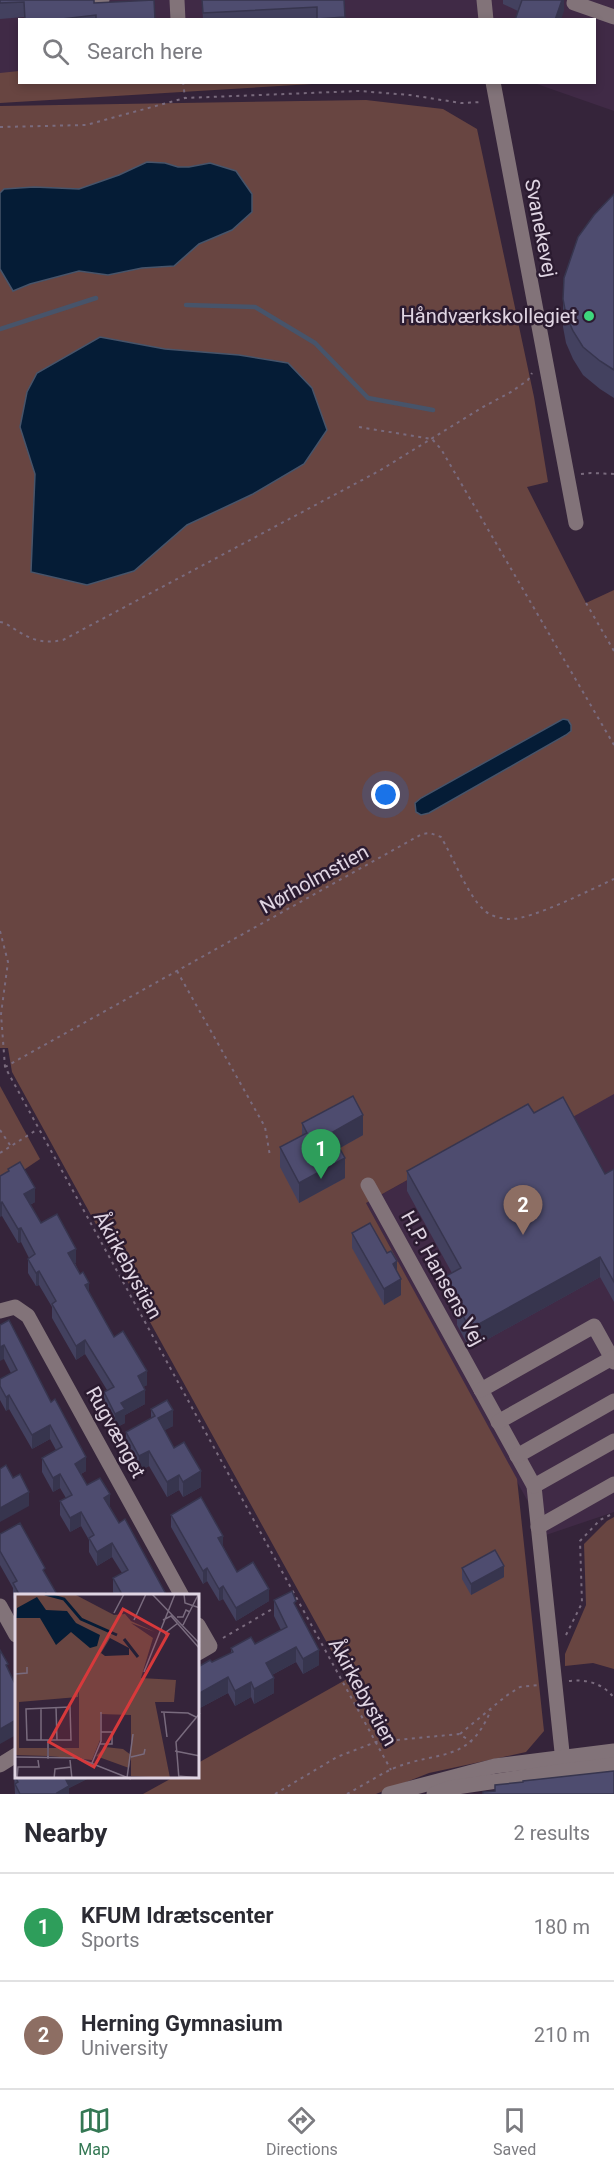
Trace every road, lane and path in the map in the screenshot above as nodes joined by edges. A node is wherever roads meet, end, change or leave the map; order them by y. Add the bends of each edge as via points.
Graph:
1 (177, 0) edge
2 (484, 0) edge
3 (575, 0) edge
4 (614, 17) edge
5 (178, 18) edge
6 (486, 18) edge
7 (183, 84) edge
8 (492, 84) edge
9 (184, 98) junction
10 (484, 102) dead end
11 (0, 127) edge
12 (534, 369) dead end
13 (358, 427) dead end
14 (432, 439) junction
15 (614, 474) edge
16 (567, 477) junction
17 (576, 523) dead end
18 (586, 603) dead end
19 (0, 622) edge
20 (614, 651) edge
21 (614, 745) edge
22 (614, 879) edge
23 (0, 930) edge
24 (177, 971) junction
25 (5, 1067) junction
26 (38, 1128) junction
27 (0, 1130) edge
28 (11, 1146) junction
29 (0, 1153) edge
30 (270, 1156) dead end
31 (368, 1185) dead end
32 (0, 1311) edge
33 (613, 1360) edge
34 (481, 1390) junction
35 (614, 1401) edge
36 (498, 1422) junction
37 (614, 1441) edge
38 (517, 1456) junction
39 (614, 1484) edge
40 (534, 1486) junction
41 (614, 1513) edge
42 (538, 1527) junction
43 (181, 1594) edge
44 (0, 1606) edge
45 (276, 1607) edge
46 (15, 1633) edge
47 (200, 1633) edge
48 (204, 1649) edge
49 (552, 1661) junction
50 (459, 1734) junction
51 (376, 1742) junction
52 (472, 1742) junction
53 (614, 1751) edge
54 (15, 1756) edge
55 (563, 1764) junction
56 (0, 1765) edge
57 (614, 1765) edge
58 (391, 1770) junction
59 (274, 1794) edge
60 (347, 1794) edge
61 (389, 1794) edge
62 (434, 1794) edge

1 - 5 street
2 - 6 street
3 - 4 street via 574,3
7 - 9 path
8 - 16 street, Svanekevej
9 - 10 path via 359,91 461,103
9 - 11 path via 86,125
12 - 14 path via 528,380
13 - 14 path
14 - 19 path via 63,640 34,640
14 - 21 path
15 - 16 path via 591,472
16 - 17 street, Svanekevej
18 - 20 path
22 - 24 path, Nørholmstien via 532,914 511,920 495,917 475,898 441,837 422,834
23 - 25 path, Åkirkebystien via 8,962 1,1014
24 - 25 path, Nørholmstien
24 - 30 path via 265,1127
25 - 26 path, Åkirkebystien
26 - 28 path
26 - 51 path, Åkirkebystien
27 - 28 path
28 - 29 path
31 - 34 street, H.P. Hansens Vej
32 - 43 street, Rugvænget via 15,1307 28,1316
33 - 34 street via 594,1326
33 - 36 street
34 - 36 street, H.P. Hansens Vej
35 - 38 street
36 - 38 street, H.P. Hansens Vej
37 - 40 street
38 - 40 street, H.P. Hansens Vej
39 - 42 street
40 - 42 street, H.P. Hansens Vej
41 - 49 path via 600,1520 580,1541 582,1604
42 - 49 street, H.P. Hansens Vej
44 - 46 street
45 - 48 path
47 - 48 street
49 - 55 street, H.P. Hansens Vej
50 - 51 path
50 - 52 path
50 - 52 path via 492,1708 483,1730
51 - 58 path, Åkirkebystien
51 - 59 path via 338,1757
52 - 58 path via 455,1752
53 - 55 street
54 - 56 street
55 - 57 street
55 - 61 street via 495,1766
55 - 62 street
58 - 60 path

